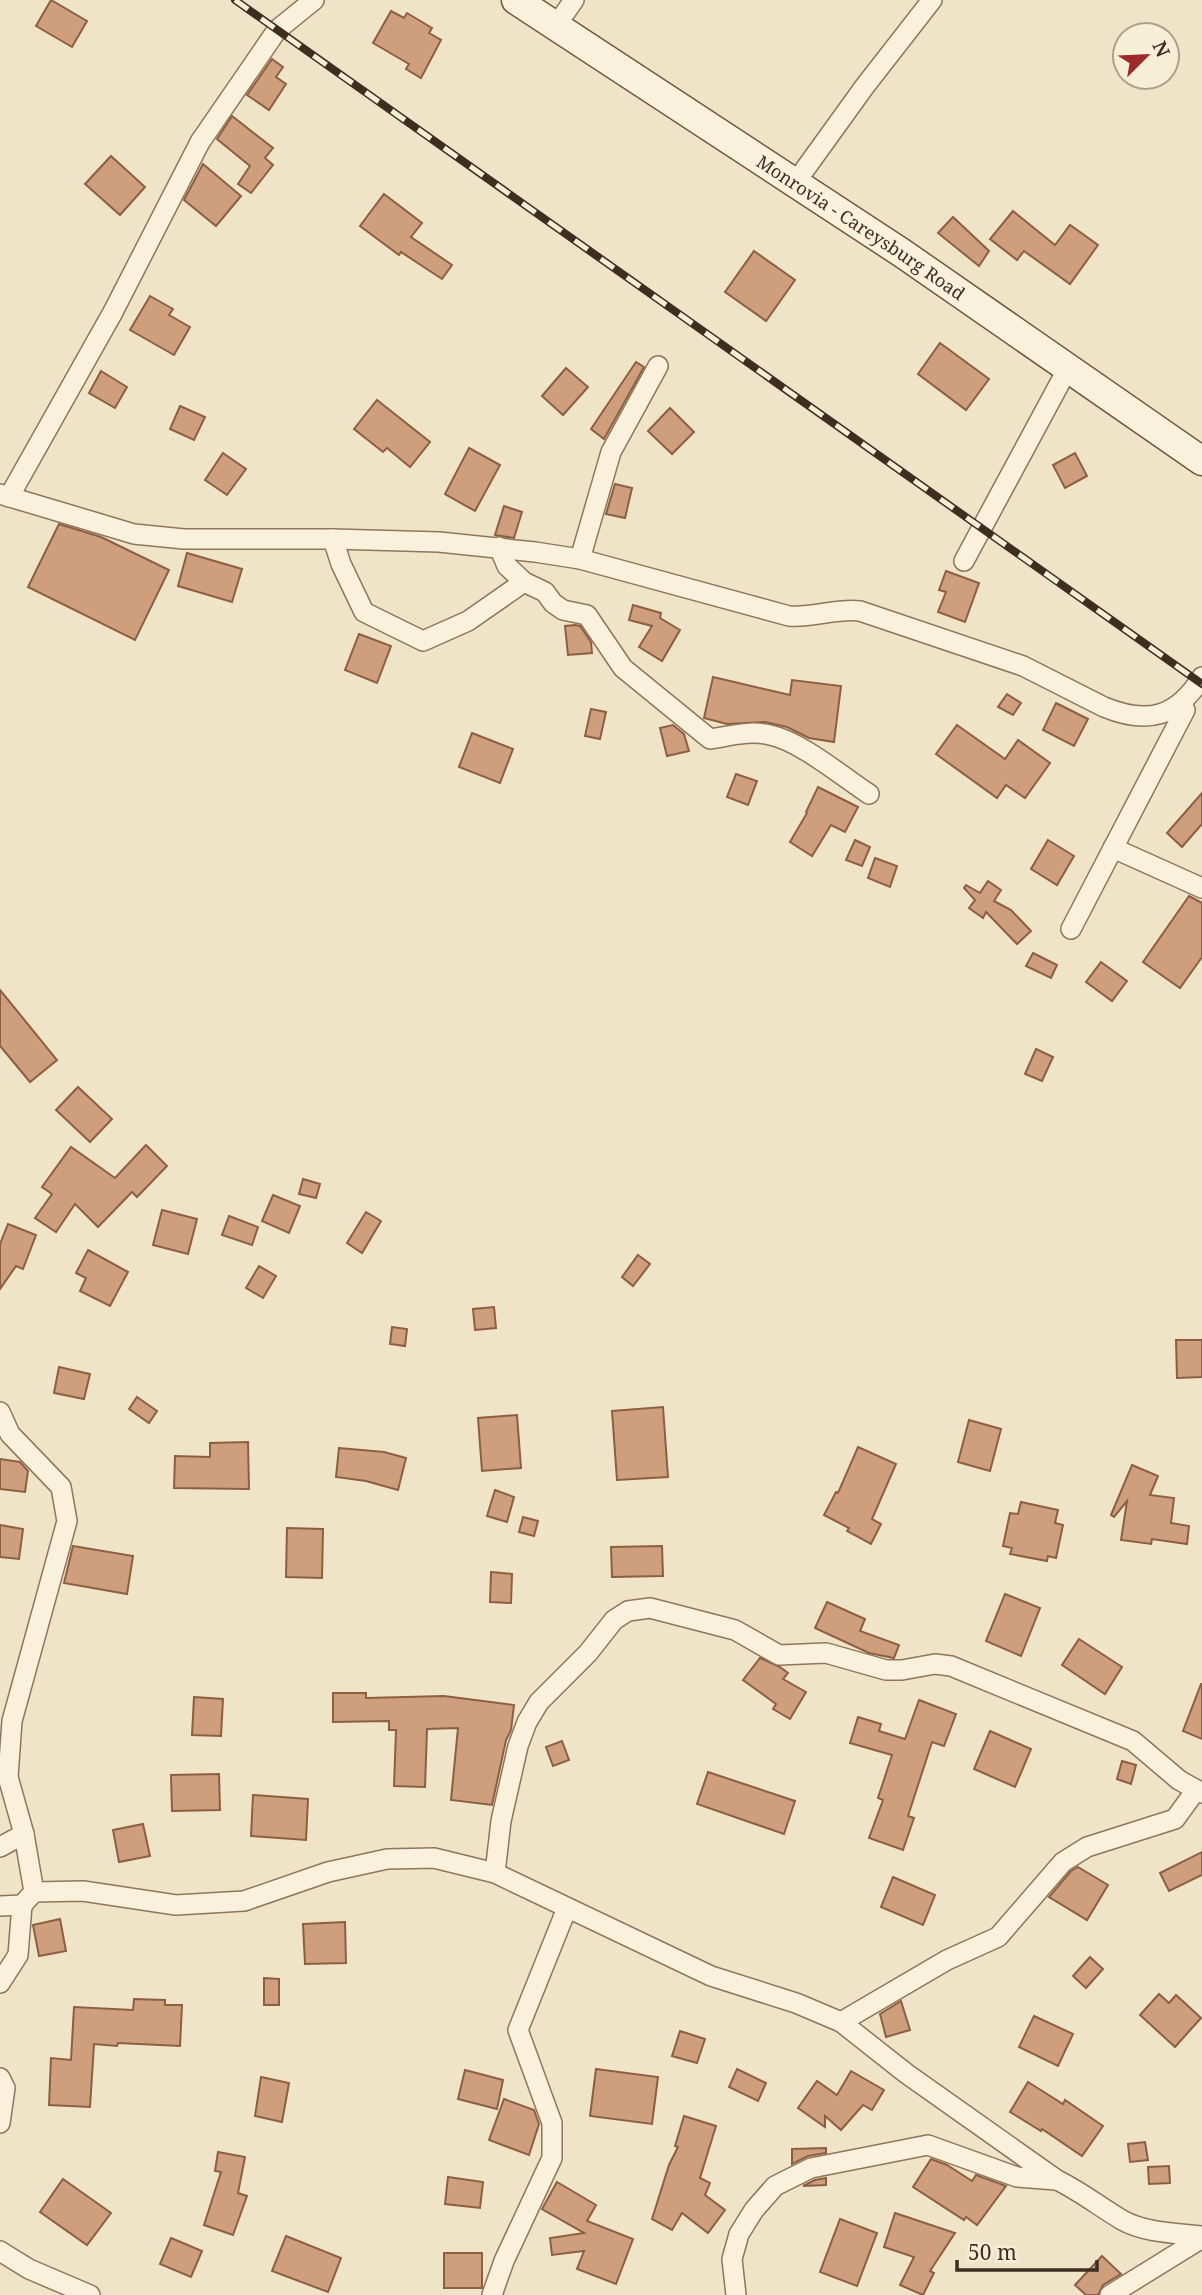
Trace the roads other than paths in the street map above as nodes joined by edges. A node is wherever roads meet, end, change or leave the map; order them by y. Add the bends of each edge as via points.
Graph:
1 (314, 0) edge
2 (516, 0) edge
3 (574, 0) edge
4 (932, 0) edge
5 (555, 27) junction
6 (795, 183) junction
7 (658, 366) dead end
8 (1068, 368) junction
9 (1202, 461) edge
10 (4, 496) edge
11 (332, 539) junction
12 (499, 547) junction
13 (580, 559) junction
14 (964, 561) dead end
15 (524, 582) junction
16 (1202, 677) edge
17 (1182, 708) junction
18 (1202, 721) edge
19 (869, 794) dead end
20 (1113, 848) junction
21 (1202, 888) edge
22 (1071, 929) dead end
23 (0, 1412) edge
24 (4, 1776) edge
25 (1199, 1792) edge
26 (24, 1834) junction
27 (0, 1847) edge
28 (495, 1873) junction
29 (28, 1898) junction
30 (0, 1906) edge
31 (567, 1908) junction
32 (0, 1983) edge
33 (841, 2022) junction
34 (0, 2078) edge
35 (0, 2123) edge
36 (1057, 2180) junction
37 (1202, 2237) edge
38 (0, 2251) edge
39 (89, 2295) edge
40 (492, 2295) edge
41 (736, 2295) edge
42 (1110, 2295) edge

1 - 10 street via 277,30 200,142 113,312
2 - 5 main road, Monrovia - Careysburg Road
3 - 5 street
4 - 6 street
5 - 6 main road, Monrovia - Careysburg Road
6 - 8 main road, Monrovia - Careysburg Road
7 - 13 street via 611,452
8 - 9 main road, Monrovia - Careysburg Road
8 - 14 street
10 - 11 street via 134,534 184,539
11 - 12 street
11 - 15 street via 364,612 423,641 468,621
12 - 13 street
12 - 15 street via 507,566
13 - 17 street via 789,616 860,611 1023,666 1117,712 1151,715
15 - 19 street via 545,592 563,610 587,615 622,668 710,739 772,735
16 - 17 street
17 - 18 street
17 - 20 street
20 - 21 street
20 - 22 street
23 - 24 street via 10,1434 61,1487 66,1521 12,1721
24 - 26 street
25 - 28 street via 1133,1741 951,1666 886,1670 826,1653 779,1655 735,1630 650,1608 628,1611 614,1620 539,1702 527,1722 501,1821
25 - 33 street via 1175,1819 1087,1847 1063,1862 999,1937 947,1961
26 - 27 street
26 - 29 street
28 - 29 street via 433,1858 387,1859 328,1872 244,1901 176,1905 83,1891
28 - 31 street
29 - 30 street
29 - 32 street via 18,1955
31 - 33 street via 711,1976
31 - 40 street via 518,2030 552,2123 552,2158
33 - 36 street
34 - 35 street via 5,2088
36 - 37 street via 1124,2221
36 - 41 street via 1017,2177 928,2145 811,2168 775,2186 739,2234 732,2259
37 - 42 street
38 - 39 street

